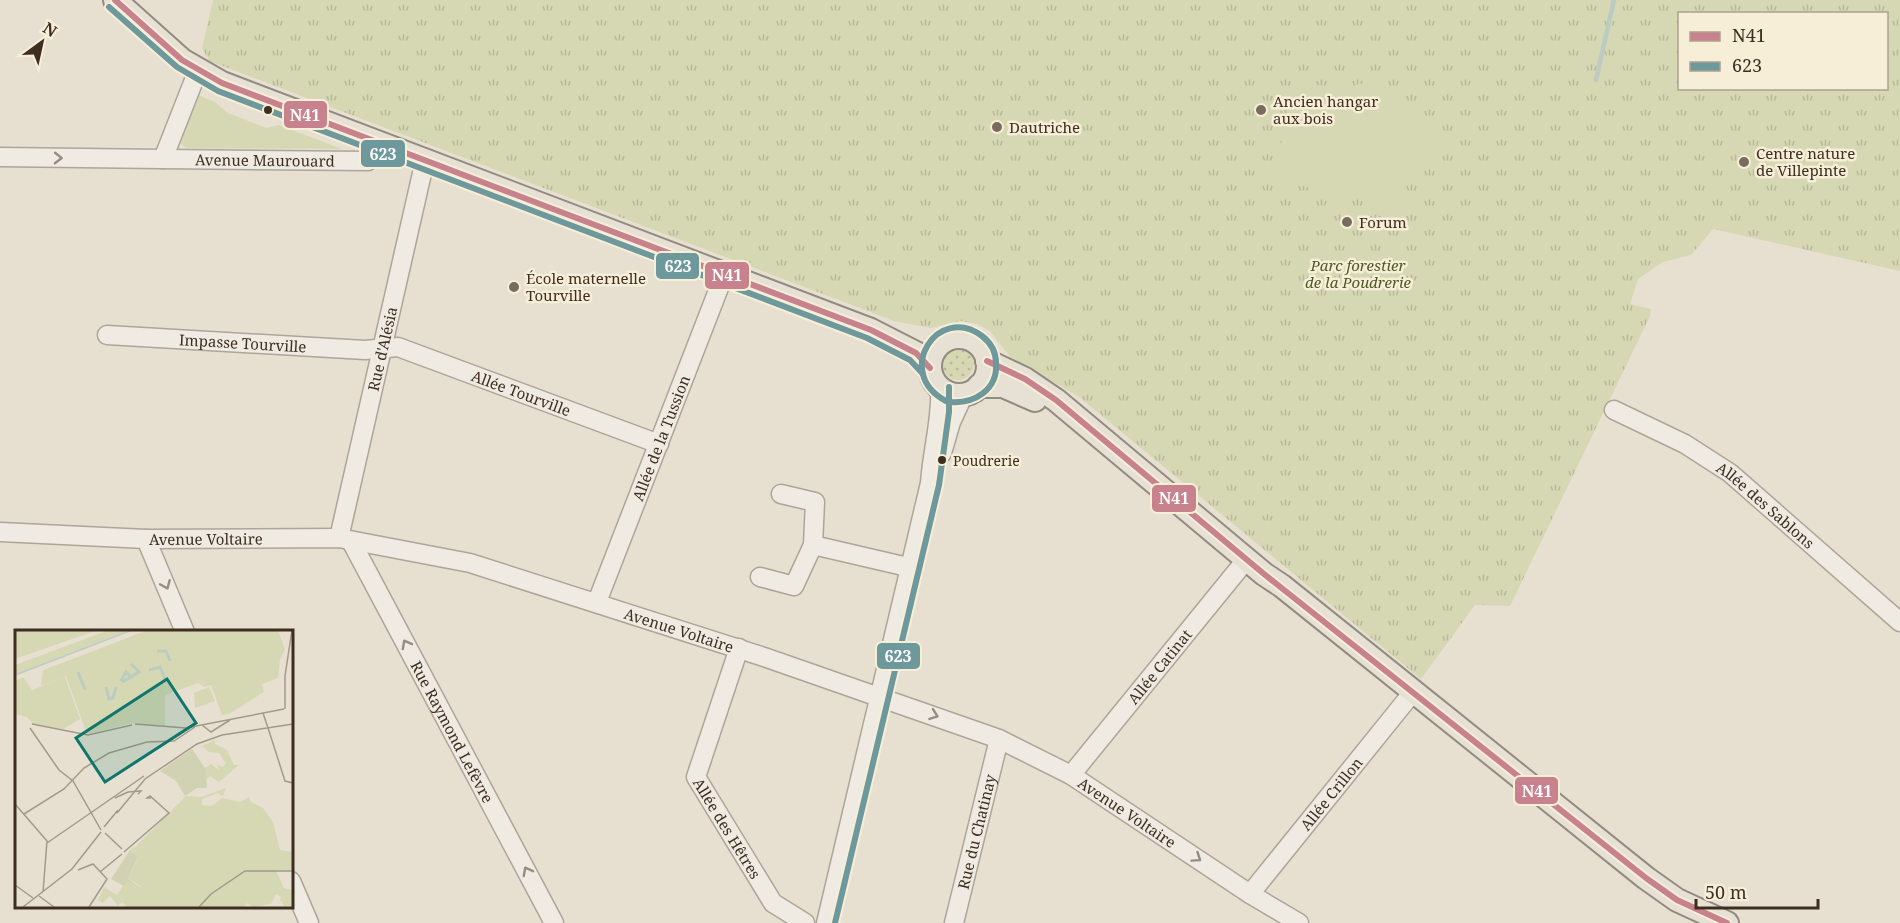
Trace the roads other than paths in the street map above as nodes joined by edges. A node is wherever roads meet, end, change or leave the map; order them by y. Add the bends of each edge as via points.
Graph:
1 (115, 0) edge
2 (198, 70) junction
3 (0, 157) edge
4 (163, 159) junction
5 (368, 160) dead end
6 (425, 160) junction
7 (724, 275) junction
8 (871, 330) junction
9 (107, 335) dead end
10 (942, 343) junction
11 (381, 348) junction
12 (987, 361) junction
13 (935, 378) junction
14 (972, 390) junction
15 (1614, 410) dead end
16 (1088, 429) junction
17 (659, 444) junction
18 (930, 483) junction
19 (781, 494) dead end
20 (0, 532) edge
21 (146, 539) junction
22 (345, 540) junction
23 (813, 545) junction
24 (1246, 560) junction
25 (912, 567) junction
26 (760, 577) dead end
27 (597, 602) junction
28 (1900, 622) edge
29 (184, 630) edge
30 (739, 648) junction
31 (1413, 693) junction
32 (879, 695) junction
33 (999, 739) junction
34 (1071, 775) junction
35 (292, 884) edge
36 (1250, 894) junction
37 (309, 923) edge
38 (554, 923) edge
39 (805, 923) edge
40 (826, 923) edge
41 (954, 923) edge
42 (1299, 923) edge
43 (1727, 923) edge

1 - 2 main road
2 - 4 street
2 - 6 main road via 222,83
3 -> 4 street, Avenue Maurouard
4 - 5 street, Avenue Maurouard
6 - 7 main road
6 - 11 street, Rue d'Alésia
7 - 8 main road
7 - 17 street, Allée de la Tussion
8 - 10 main road
8 - 13 main road via 916,353
9 - 11 street, Impasse Tourville
10 - 12 main road via 958,337 974,341
10 - 13 main road via 934,350
11 - 17 street, Allée Tourville via 410,351
11 - 22 street, Rue d'Alésia
12 - 14 main road via 987,372
12 - 16 main road via 1040,388
13 - 14 main road via 951,393
13 - 18 street via 941,403
14 - 16 main road via 990,384 1015,390
14 - 18 street via 951,422
15 - 28 street, Allée des Sablons via 1685,444 1730,473
16 - 24 main road
17 - 27 street, Allée de la Tussion
18 - 25 street
19 - 23 street via 815,502
20 - 21 street, Avenue Voltaire
21 - 22 street, Avenue Voltaire
21 -> 29 street
22 - 27 street, Avenue Voltaire via 470,563
38 -> 22 street, Rue Raymond Lefèvre
23 - 25 street
23 - 26 street via 794,586
24 - 31 main road
24 - 34 street, Allée Catinat
25 - 32 street
27 - 30 street, Avenue Voltaire
30 - 32 street, Avenue Voltaire
30 - 39 street, Allée des Hêtres via 696,777 773,903
31 - 36 street, Allée Crillon
31 - 43 main road via 1661,889
32 -> 33 street, Avenue Voltaire
32 - 40 street
33 - 34 street, Avenue Voltaire
33 - 41 street, Rue du Chatinay
34 -> 36 street, Avenue Voltaire
35 - 37 street
36 - 42 street, Avenue Voltaire

